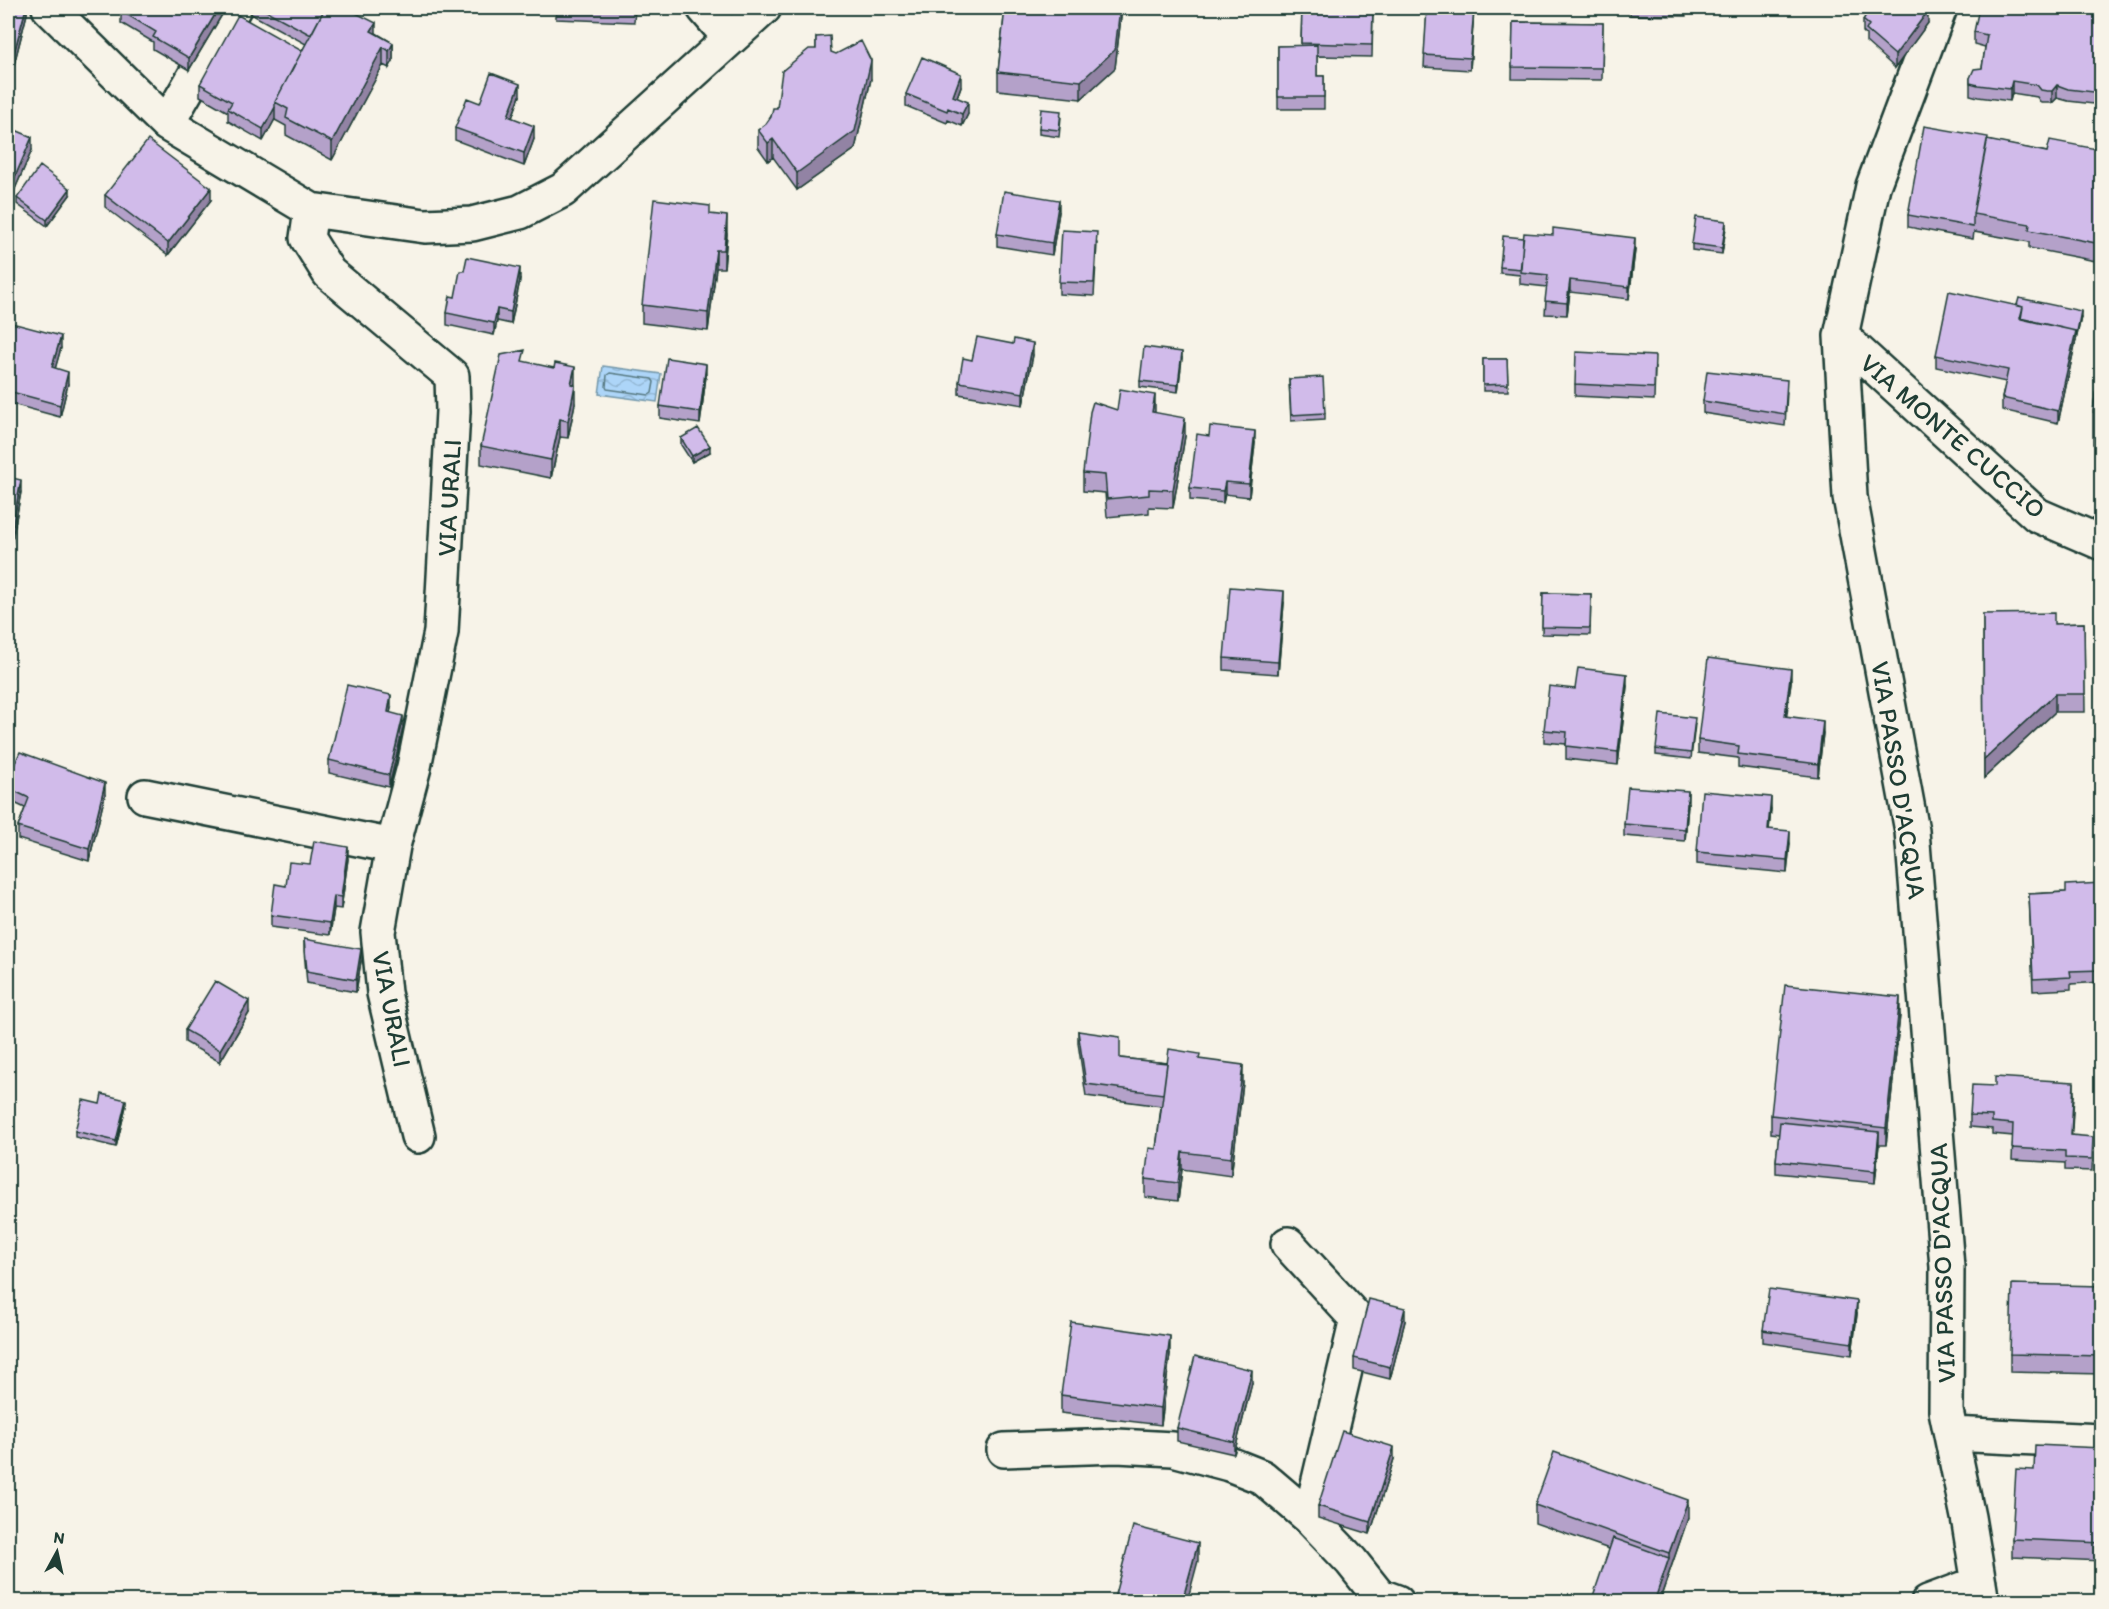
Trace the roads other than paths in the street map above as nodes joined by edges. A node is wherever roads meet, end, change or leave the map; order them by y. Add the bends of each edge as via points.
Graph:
1 (49, 8) edge
2 (234, 8) edge
3 (704, 8) edge
4 (764, 8) edge
5 (1940, 8) edge
6 (730, 38) junction
7 (167, 124) junction
8 (311, 210) junction
9 (1841, 336) junction
10 (2102, 543) edge
11 (145, 796) dead end
12 (393, 846) junction
13 (418, 1136) dead end
14 (1288, 1245) dead end
15 (1951, 1434) junction
16 (2102, 1442) edge
17 (1004, 1450) dead end
18 (1310, 1518) junction
19 (1981, 1592) edge
20 (1397, 1602) edge
21 (1928, 1602) edge

1 - 7 street
2 - 7 street
3 - 6 street
4 - 6 street
5 - 9 street, VIA PASSO D'ACQUA via 1873,186
6 - 8 street via 563,190 520,212 472,224 425,226
7 - 8 street
8 - 12 street, VIA URALI via 307,238 329,273 452,376 441,632 414,767
9 - 10 street, VIA MONTE CUCCIO via 2037,515
9 - 15 street, VIA PASSO D'ACQUA via 1850,497 1912,831 1947,1267 1946,1412
11 - 12 street
12 - 13 street, VIA URALI via 378,932 384,993
14 - 18 street via 1357,1319
15 - 16 street
15 - 19 street, VIA PASSO D'ACQUA
17 - 18 street via 1118,1446 1173,1449 1262,1476
18 - 20 street via 1378,1595
19 - 21 street

